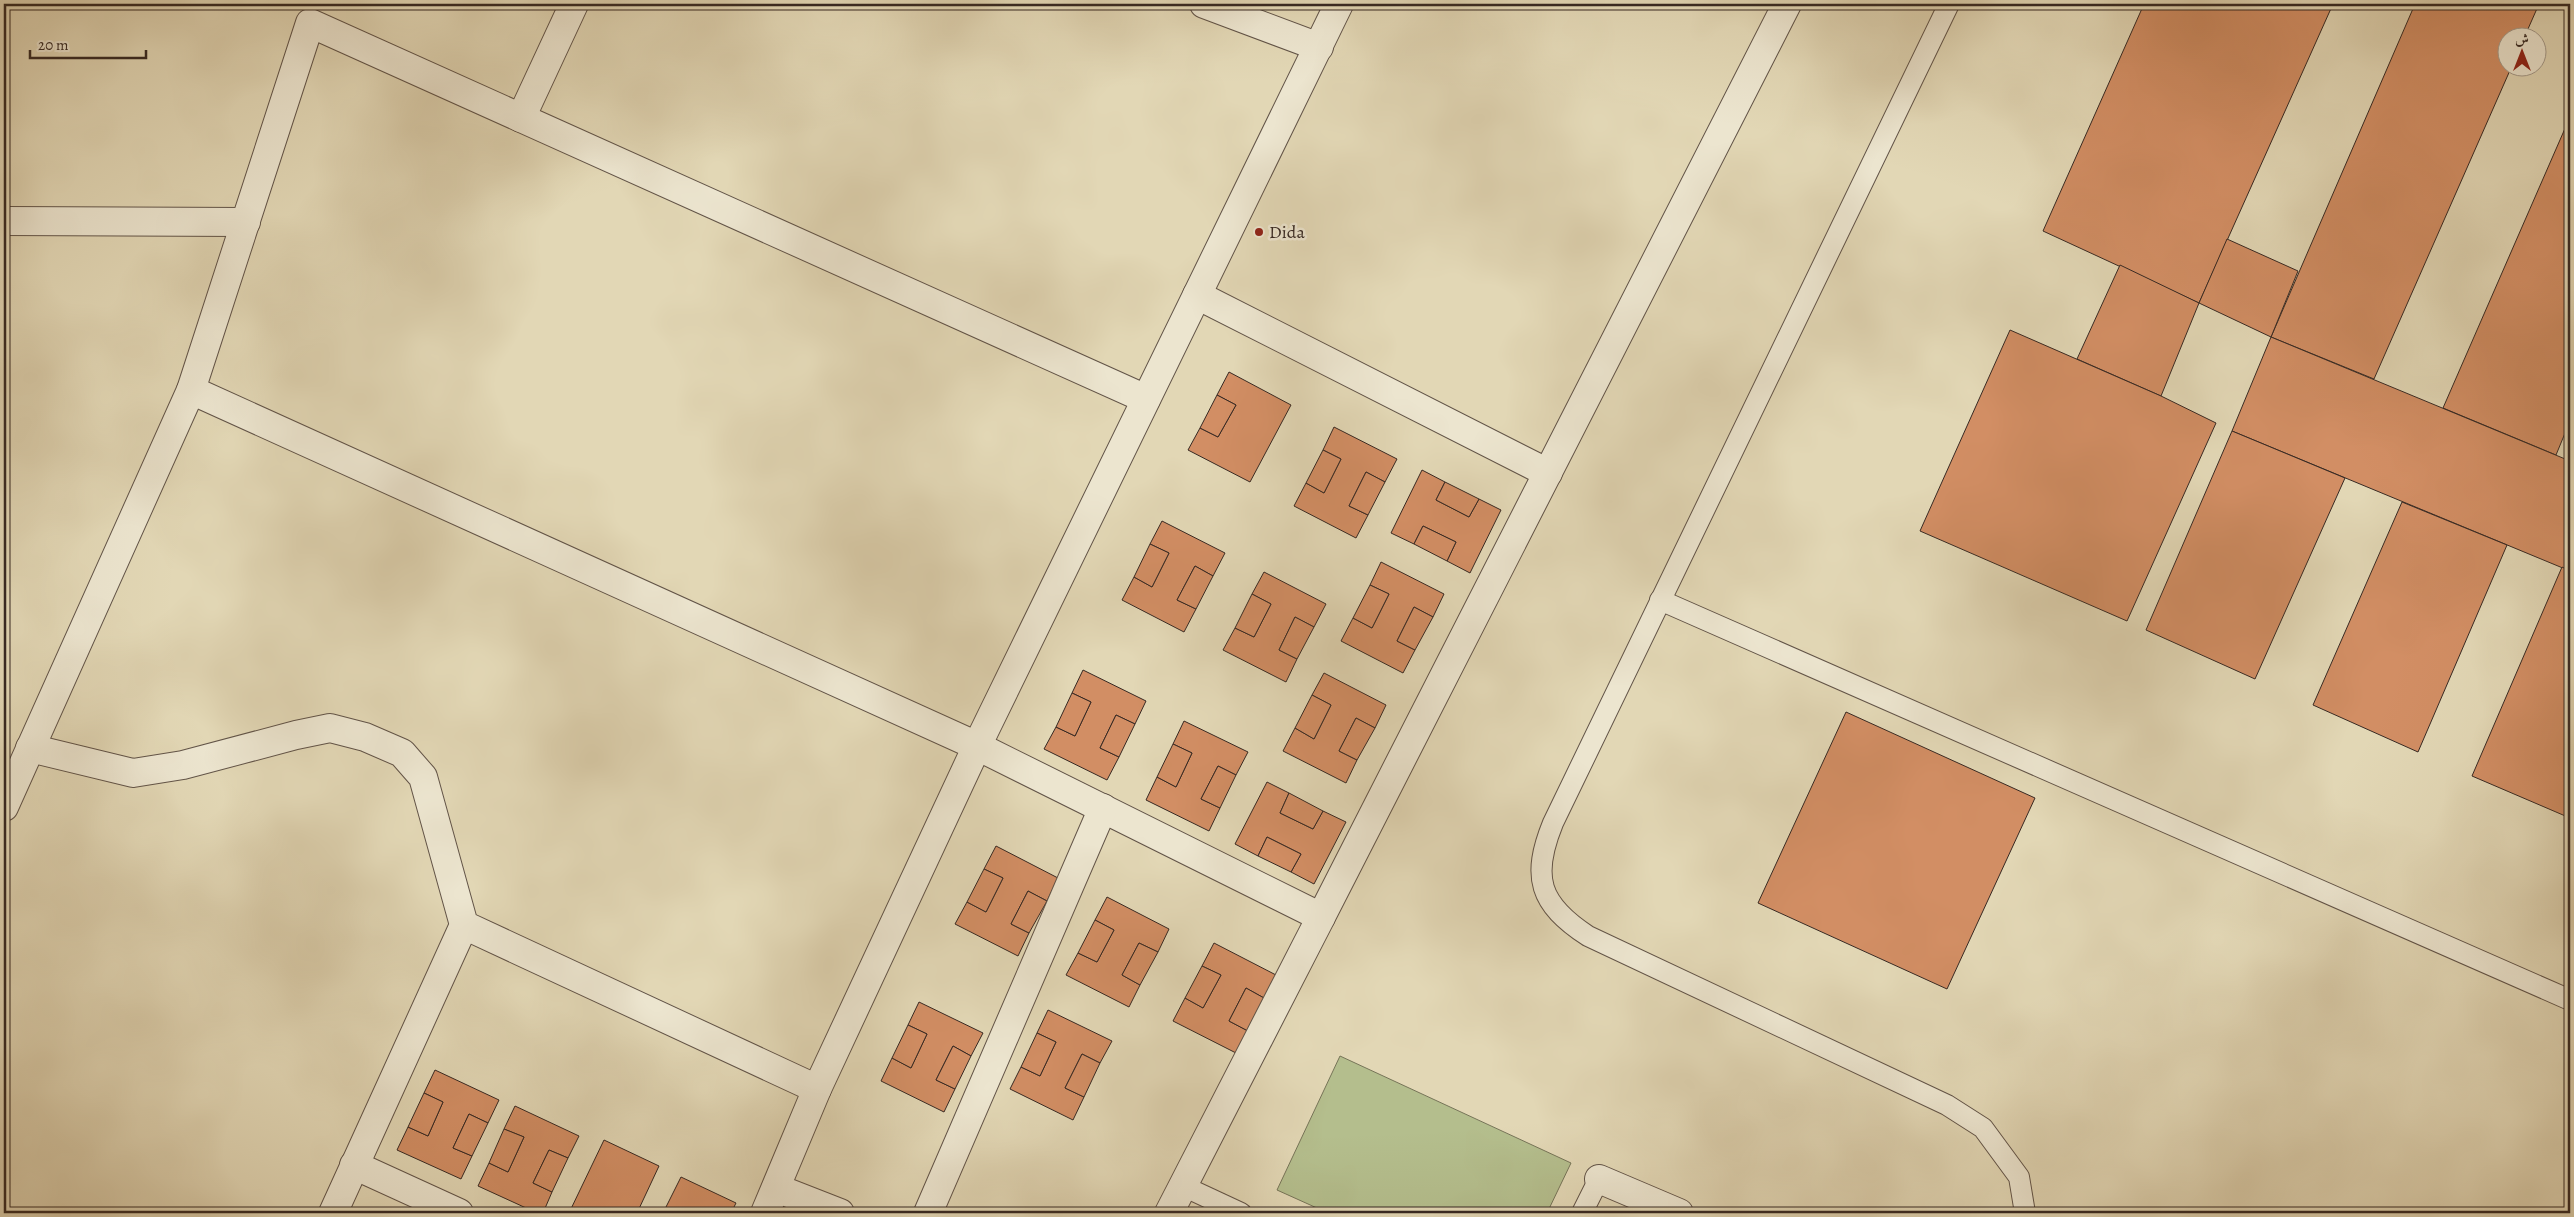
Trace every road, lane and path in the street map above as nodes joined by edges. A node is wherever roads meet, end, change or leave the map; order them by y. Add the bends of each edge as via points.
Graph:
1 (574, 4) edge
2 (1204, 4) edge
3 (1339, 4) edge
4 (1787, 4) edge
5 (1949, 4) edge
6 (308, 13) edge
7 (1319, 47) junction
8 (522, 118) junction
9 (4, 220) edge
10 (246, 222) junction
11 (1197, 294) junction
12 (191, 390) junction
13 (1146, 399) junction
14 (1548, 473) junction
15 (1660, 600) junction
16 (977, 746) junction
17 (30, 748) junction
18 (4, 807) edge
19 (1103, 808) junction
20 (1321, 917) junction
21 (464, 925) junction
22 (2570, 1000) edge
23 (817, 1089) junction
24 (354, 1165) junction
25 (1598, 1179) joint
26 (1183, 1186) junction
27 (776, 1188) junction
28 (333, 1213) edge
29 (459, 1213) edge
30 (765, 1213) edge
31 (840, 1213) edge
32 (928, 1213) edge
33 (1169, 1213) edge
34 (1241, 1213) edge
35 (1582, 1213) edge
36 (1679, 1213) edge
37 (2025, 1213) edge

1 - 8 street
2 - 7 street
3 - 7 street
4 - 14 street
5 - 15 lane
6 - 8 street
6 - 10 street
7 - 11 street
8 - 13 street
9 - 10 street
10 - 12 street
11 - 13 street
11 - 14 street
12 - 16 street
12 - 17 street
13 - 16 street
14 - 20 street
15 - 22 lane
15 - 37 lane via 1544,843 1540,864 1542,885 1552,906 1588,936 1947,1105 1983,1128 2019,1177
16 - 19 street
16 - 23 street
17 - 18 street
17 - 21 street via 133,773 183,765 330,728 364,737 402,753 423,777
19 - 20 street
19 - 32 street
20 - 26 street
21 - 23 street
21 - 24 street
23 - 27 street
24 - 28 street
24 - 29 street
25 - 35 lane
25 - 36 street
26 - 33 street
26 - 34 lane
27 - 30 street
27 - 31 street

